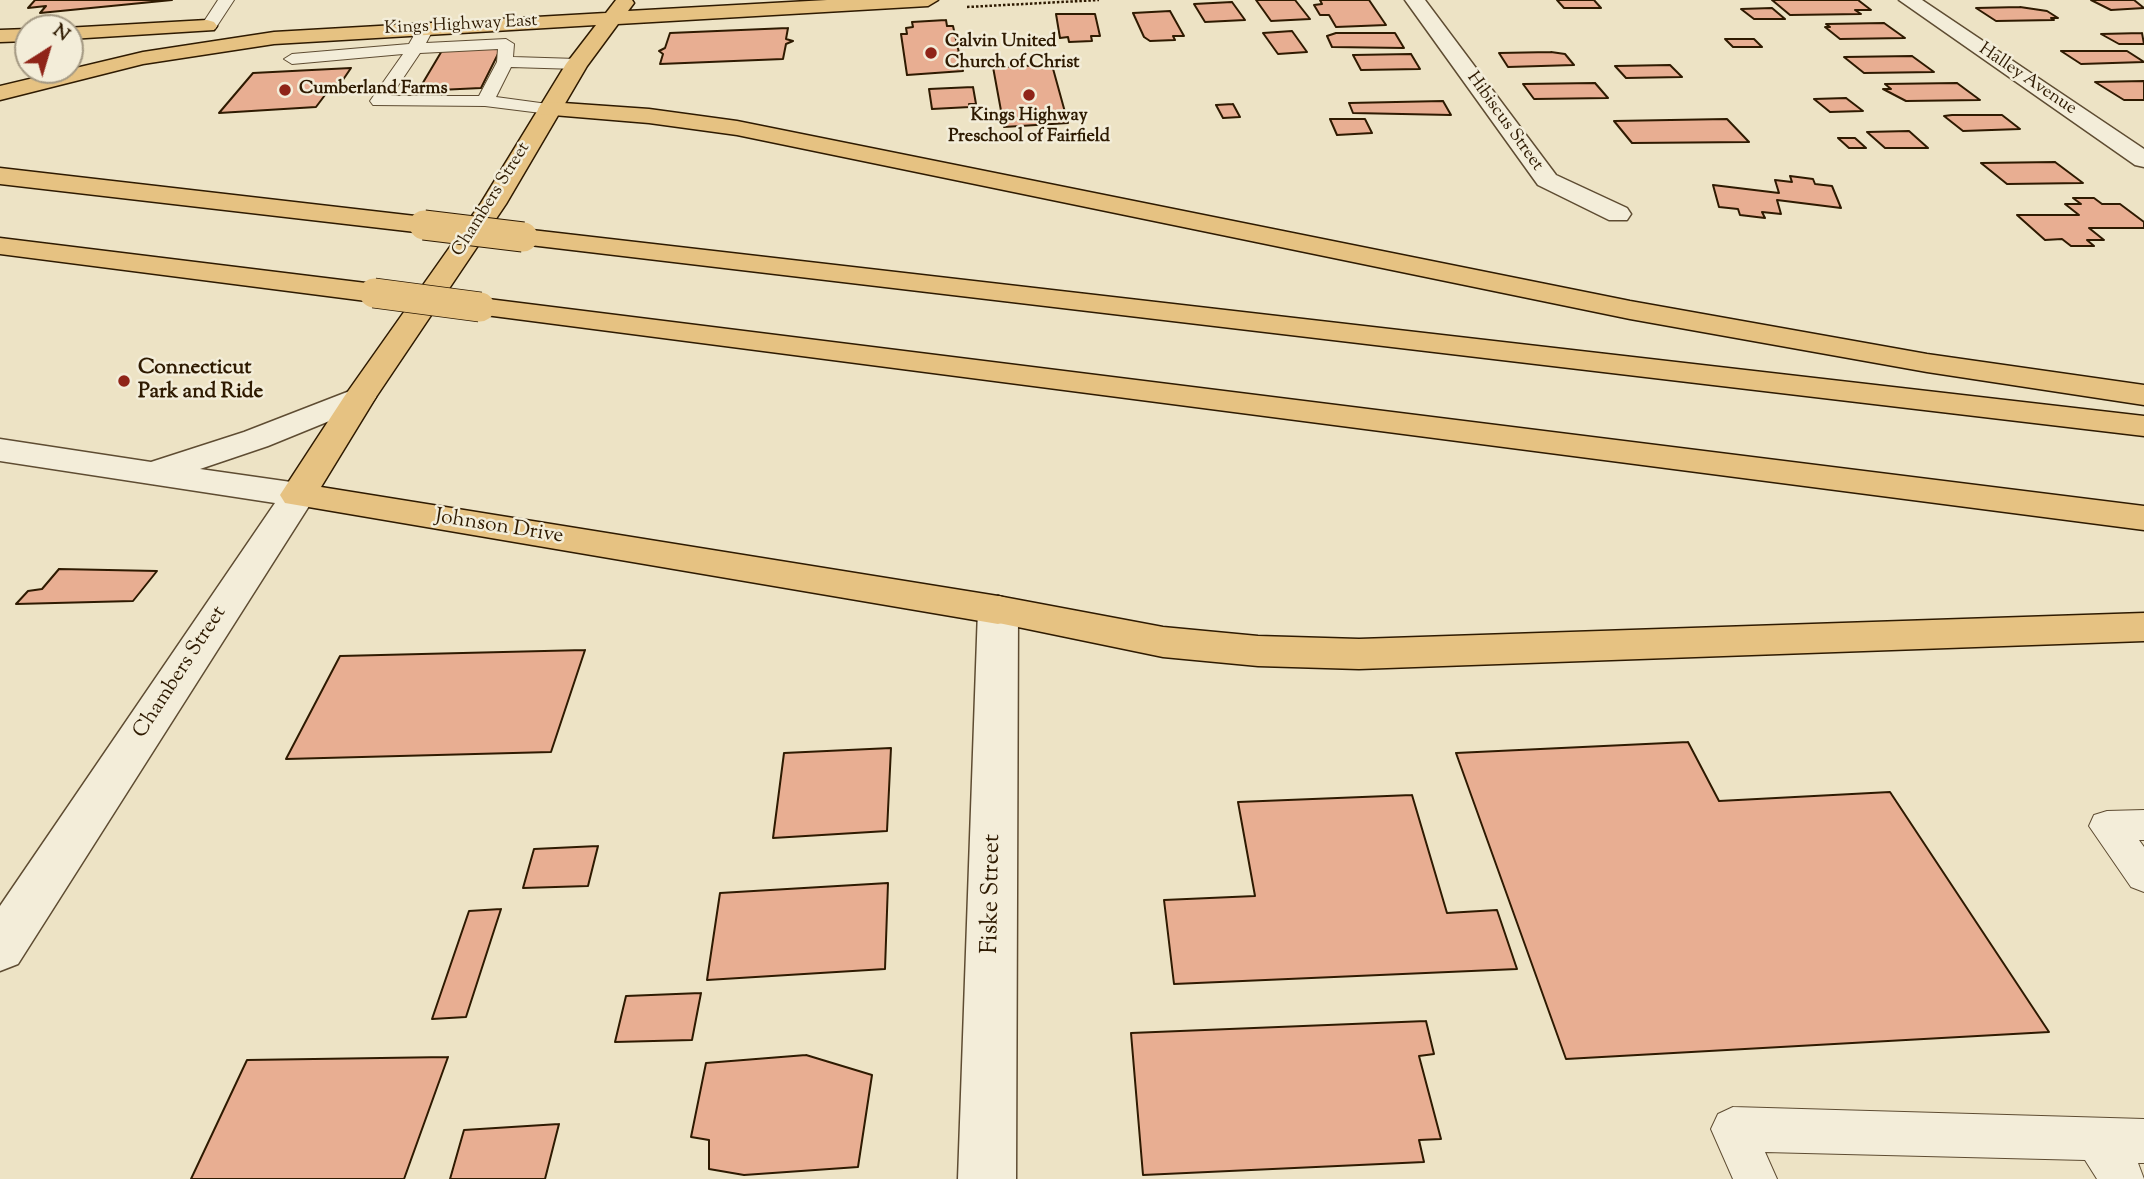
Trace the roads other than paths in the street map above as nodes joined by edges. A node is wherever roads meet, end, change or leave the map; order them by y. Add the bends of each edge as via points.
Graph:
1 (226, 0) edge
2 (684, 0) edge
3 (928, 0) edge
4 (1415, 0) edge
5 (1909, 0) edge
6 (837, 3) edge
7 (619, 10) junction
8 (516, 23) junction
9 (209, 26) junction
10 (426, 28) junction
11 (84, 32) edge
12 (506, 44) junction
13 (415, 48) junction
14 (292, 59) dead end
15 (505, 62) junction
16 (577, 64) junction
17 (0, 93) edge
18 (485, 101) junction
19 (549, 109) junction
20 (2144, 160) edge
21 (0, 176) edge
22 (1618, 214) dead end
23 (0, 246) edge
24 (2144, 395) edge
25 (360, 397) junction
26 (2144, 426) edge
27 (0, 450) edge
28 (151, 474) junction
29 (298, 495) junction
30 (2144, 518) edge
31 (998, 610) junction
32 (2144, 627) edge
33 (2144, 825) edge
34 (2144, 876) edge
35 (0, 948) edge
36 (2096, 1139) junction
37 (2144, 1141) edge
38 (987, 1179) edge
39 (1755, 1179) edge
40 (2123, 1179) edge

1 - 9 lane
2 - 7 main road, Kings Highway East
3 - 6 main road, Kings Highway East
4 - 22 street, Hibiscus Street via 1547,180
5 - 20 street, Halley Avenue
6 - 7 main road, Kings Highway East
7 - 8 main road, Kings Highway East
7 - 9 main road, Kings Highway East
7 - 16 main road, Chambers Street
8 - 10 main road, Kings Highway East
8 - 12 lane
9 - 11 main road, Kings Highway East
10 - 13 lane
10 - 17 main road, Kings Highway East via 209,47 109,65
12 - 13 lane
12 - 15 lane
13 - 14 lane
13 - 18 lane via 380,101
15 - 16 lane
15 - 18 lane
16 - 19 main road, Chambers Street
18 - 19 lane
19 - 24 main road via 737,128 1630,310 1927,363
19 - 25 main road, Chambers Street via 493,204
21 - 26 main road, bridge
23 - 30 main road, bridge
25 - 28 street
25 - 29 main road, Chambers Street
27 - 28 street, Johnson Drive
28 - 29 street, Johnson Drive
29 - 31 main road, Johnson Drive
29 - 35 street, Chambers Street
31 - 32 main road, Johnson Drive via 1163,642 1258,652 1359,654
31 - 38 street, Fiske Street
33 - 34 lane via 2107,826
36 - 37 lane
36 - 39 lane via 1733,1129
36 - 40 lane

